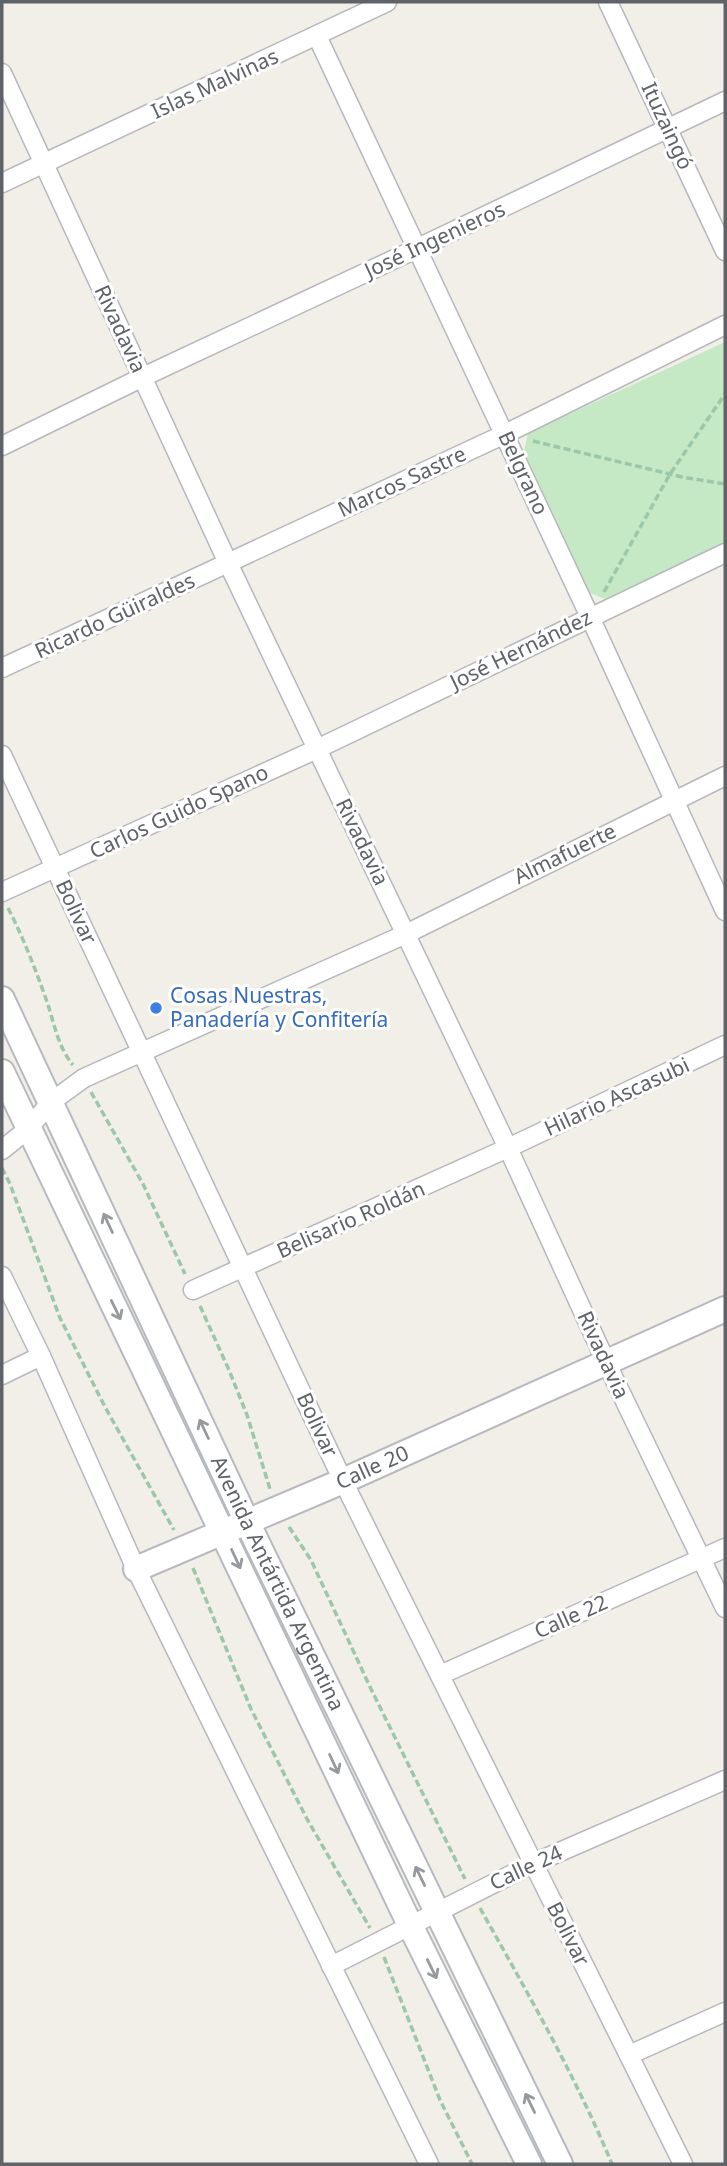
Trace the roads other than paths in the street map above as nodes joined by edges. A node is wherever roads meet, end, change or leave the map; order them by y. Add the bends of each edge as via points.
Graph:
1 (387, 2) edge
2 (608, 2) edge
3 (317, 36) junction
4 (2, 73) edge
5 (725, 101) edge
6 (668, 128) junction
7 (43, 164) junction
8 (2, 183) edge
9 (416, 249) junction
10 (725, 251) edge
11 (725, 325) edge
12 (143, 377) junction
13 (505, 434) junction
14 (2, 446) edge
15 (725, 553) edge
16 (228, 563) junction
17 (590, 617) junction
18 (2, 668) edge
19 (317, 748) junction
20 (2, 755) edge
21 (725, 776) edge
22 (675, 800) junction
23 (55, 868) junction
24 (4, 898) edge
25 (725, 911) edge
26 (406, 933) junction
27 (2, 999) edge
28 (725, 1045) edge
29 (142, 1051) junction
30 (2, 1072) edge
31 (51, 1102) junction
32 (28, 1129) junction
33 (508, 1148) junction
34 (2, 1150) edge
35 (243, 1269) junction
36 (2, 1276) edge
37 (193, 1290) road end
38 (725, 1309) edge
39 (41, 1356) junction
40 (606, 1362) junction
41 (2, 1375) edge
42 (343, 1481) junction
43 (247, 1522) junction
44 (223, 1531) junction
45 (725, 1548) edge
46 (702, 1559) junction
47 (136, 1569) junction
48 (725, 1608) edge
49 (440, 1675) junction
50 (725, 1780) edge
51 (533, 1864) junction
52 (437, 1911) junction
53 (410, 1925) junction
54 (331, 1965) junction
55 (725, 2012) edge
56 (629, 2055) junction
57 (429, 2164) edge
58 (528, 2164) edge
59 (560, 2164) edge
60 (683, 2164) edge

1 - 3 street, Islas Malvinas
2 - 6 street, Ituzaingó
3 - 7 street, Islas Malvinas
3 - 9 street, Belgrano
4 - 7 street, Rivadavia
5 - 6 street, José Ingenieros
6 - 9 street, José Ingenieros
6 - 10 street, Ituzaingó
7 - 8 street, Islas Malvinas
7 - 12 street, Rivadavia
9 - 12 street, José Ingenieros
9 - 13 street, Belgrano
11 - 13 street, Marcos Sastre
12 - 14 street, José Ingenieros
12 - 16 street, Rivadavia
13 - 16 street, Marcos Sastre
13 - 17 street, Belgrano
15 - 17 street, José Hernández
16 - 18 street, Ricardo Güiraldes
16 - 19 street, Rivadavia
17 - 19 street, José Hernández
17 - 22 street, Belgrano
19 - 23 street, Carlos Guido Spano
19 - 26 street, Rivadavia
20 - 23 street, Bolivar
21 - 22 street, Almafuerte
22 - 25 street, Belgrano
22 - 26 street, Almafuerte
23 - 24 street, Carlos Guido Spano
23 - 29 street, Bolivar
26 - 29 street, Almafuerte
26 - 33 street, Rivadavia
27 - 31 main road, Avenida Antártida Argentina
28 - 33 street, Hilario Ascasubi
29 - 31 street, Almafuerte via 84,1078
29 - 35 street, Bolivar
30 - 32 main road, Avenida Antártida Argentina
31 - 32 street, Almafuerte
43 -> 31 main road, Avenida Antártida Argentina
32 - 34 street, Almafuerte
32 -> 44 main road, Avenida Antártida Argentina
33 - 35 street, Belisario Roldán
33 - 40 street, Rivadavia
35 - 37 street, Belisario Roldán
35 - 42 street, Bolivar
36 - 39 street
38 - 40 main road, Calle 20
39 - 41 street
39 - 47 street
40 - 42 main road, Calle 20
40 - 46 street, Rivadavia
42 - 43 main road, Calle 20
42 - 49 street, Bolivar
43 - 44 main road, Calle 20
52 -> 43 main road, Avenida Antártida Argentina
44 - 47 main road, Calle 20
44 -> 53 main road, Avenida Antártida Argentina
45 - 46 street, Calle 22
46 - 48 street, Rivadavia
46 - 49 street, Calle 22
47 - 54 street
49 - 51 street, Bolivar
50 - 51 street, Calle 24
51 - 52 street, Calle 24
51 - 56 street, Bolivar
52 - 53 street, Calle 24
59 -> 52 main road, Avenida Antártida Argentina
53 - 54 street, Calle 24
53 -> 58 main road, Avenida Antártida Argentina
54 - 57 street
55 - 56 street
56 - 60 street, Bolivar

